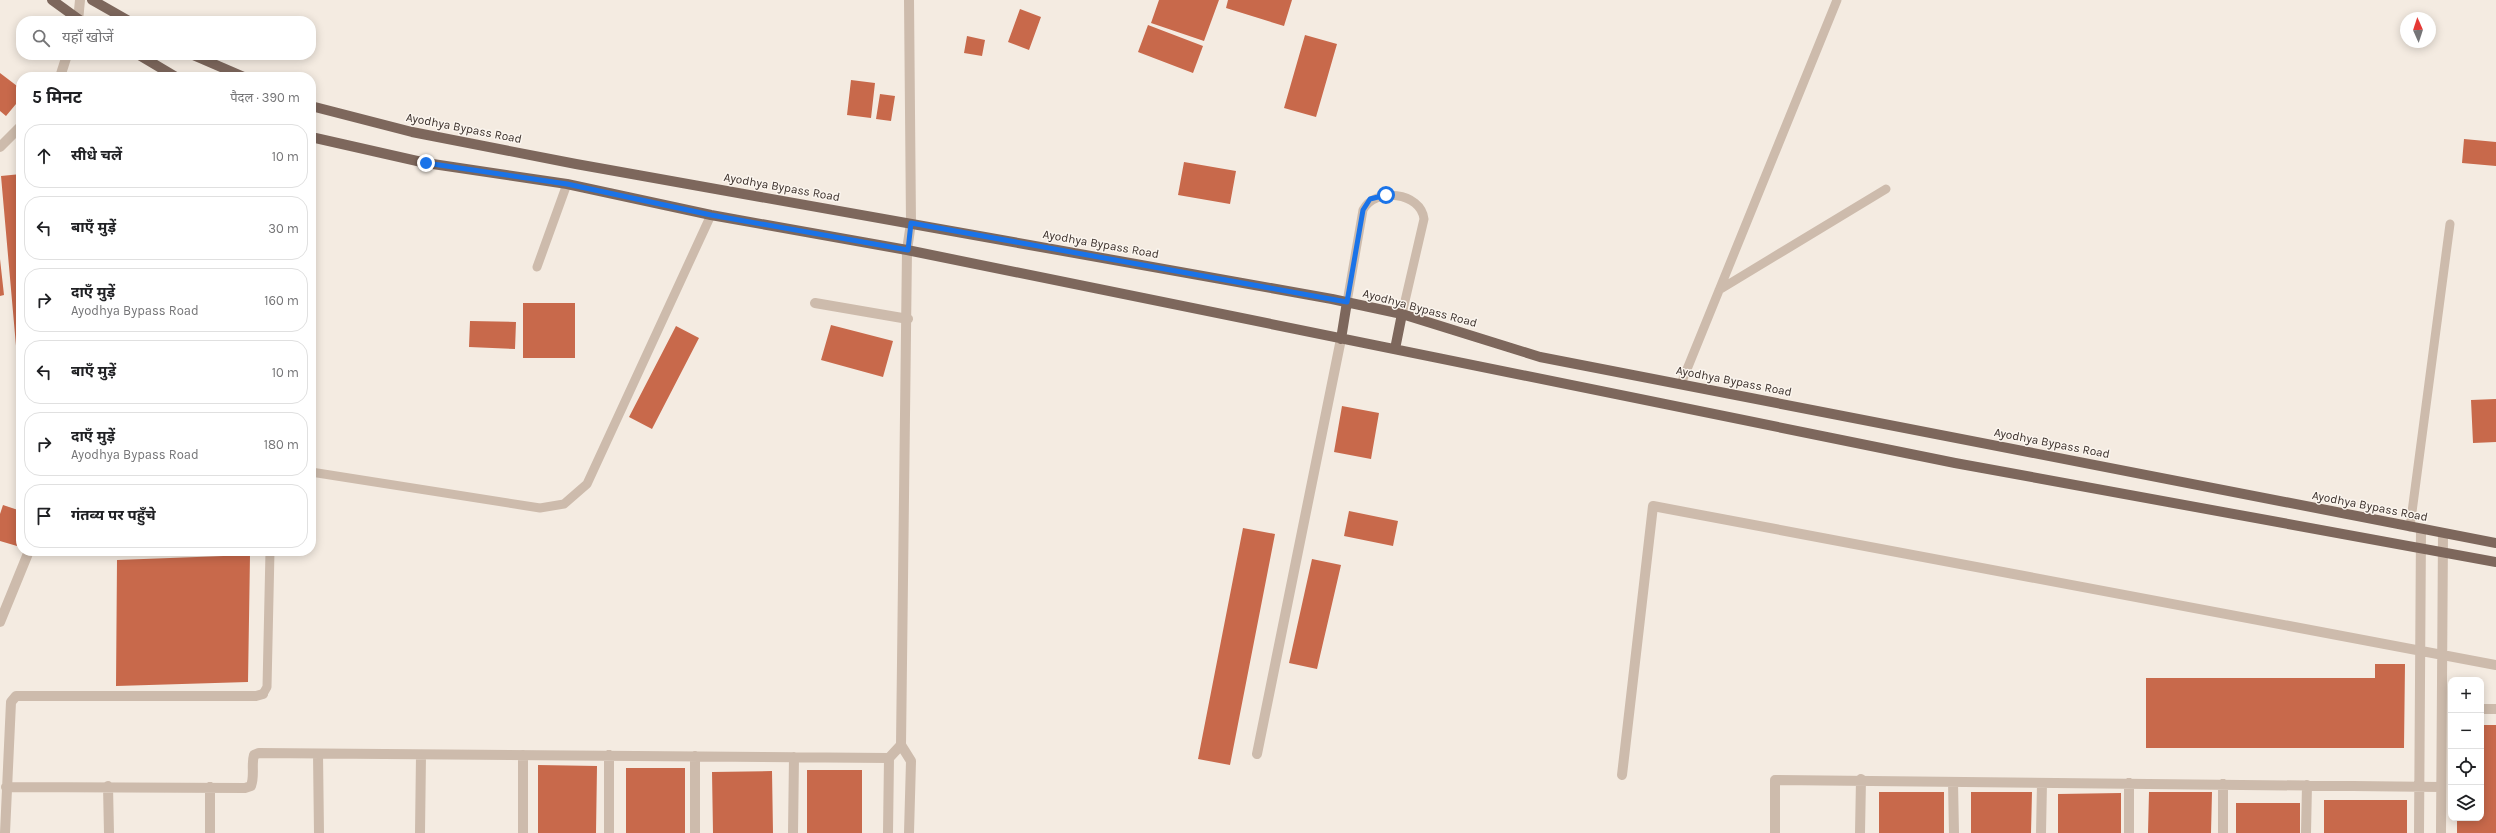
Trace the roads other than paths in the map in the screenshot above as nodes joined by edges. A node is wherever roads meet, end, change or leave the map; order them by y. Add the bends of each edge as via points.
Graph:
1 (52, 0) edge
2 (80, 0) edge
3 (92, 0) edge
4 (909, 0) edge
5 (1837, 0) edge
6 (74, 16) edge
7 (79, 16) edge
8 (119, 16) edge
9 (65, 60) edge
10 (147, 60) edge
11 (205, 60) edge
12 (62, 72) edge
13 (168, 72) edge
14 (232, 72) edge
15 (316, 107) edge
16 (16, 131) edge
17 (316, 138) edge
18 (0, 147) edge
19 (567, 184) junction
20 (1886, 189) dead end
21 (711, 215) junction
22 (911, 223) junction
23 (2450, 224) dead end
24 (908, 250) junction
25 (537, 267) dead end
26 (1720, 290) junction
27 (1347, 302) junction
28 (816, 303) dead end
29 (1402, 314) junction
30 (908, 319) junction
31 (1341, 339) junction
32 (1394, 349) junction
33 (1681, 384) junction
34 (316, 473) edge
35 (2410, 527) junction
36 (2422, 529) junction
37 (2443, 533) junction
38 (2496, 543) edge
39 (2421, 548) junction
40 (2442, 552) junction
41 (27, 556) edge
42 (270, 556) edge
43 (2496, 562) edge
44 (0, 622) edge
45 (2421, 651) junction
46 (2442, 655) junction
47 (2496, 665) edge
48 (263, 694) joint
49 (2446, 709) edge
50 (2484, 709) edge
51 (2496, 709) edge
52 (901, 745) junction
53 (318, 754) junction
54 (1257, 754) dead end
55 (421, 755) junction
56 (523, 755) junction
57 (609, 755) junction
58 (695, 756) junction
59 (794, 757) junction
60 (889, 758) junction
61 (1622, 775) dead end
62 (1860, 780) junction
63 (1954, 782) junction
64 (2042, 783) junction
65 (2129, 783) junction
66 (2223, 784) junction
67 (2307, 785) junction
68 (108, 786) junction
69 (2420, 786) junction
70 (6, 787) junction
71 (210, 787) junction
72 (2441, 787) junction
73 (5, 833) edge
74 (109, 833) edge
75 (210, 833) edge
76 (319, 833) edge
77 (420, 833) edge
78 (523, 833) edge
79 (609, 833) edge
80 (695, 833) edge
81 (793, 833) edge
82 (888, 833) edge
83 (909, 833) edge
84 (1775, 833) edge
85 (1860, 833) edge
86 (1954, 833) edge
87 (2041, 833) edge
88 (2130, 833) edge
89 (2223, 833) edge
90 (2306, 833) edge
91 (2419, 833) edge
92 (2441, 833) edge

1 - 6 main road
2 - 7 street
3 - 8 main road
4 - 22 street
5 - 26 lane
9 - 12 street
10 - 13 main road
11 - 14 main road
15 - 22 main road, Ayodhya Bypass Road via 412,132
16 - 18 street
17 - 19 main road via 426,163
19 - 21 main road
19 - 25 lane
20 - 26 lane
21 - 24 main road
21 - 34 lane via 587,484 564,504 540,508
22 - 24 street
22 - 27 main road, Ayodhya Bypass Road
23 - 35 lane
24 - 30 street
24 - 31 main road
26 - 33 lane
27 - 29 main road, Ayodhya Bypass Road
27 - 29 lane via 1366,204 1374,198 1386,195 1415,201 1420,206 1424,219
27 - 31 main road
28 - 30 street
29 - 32 main road
29 - 33 main road, Ayodhya Bypass Road via 1540,357
30 - 52 street
31 - 32 main road
31 - 54 street
32 - 39 main road via 1955,463
33 - 35 main road, Ayodhya Bypass Road
35 - 36 main road, Ayodhya Bypass Road
36 - 37 main road, Ayodhya Bypass Road
36 - 39 street
37 - 38 main road, Ayodhya Bypass Road
37 - 40 street
39 - 40 main road
39 - 45 street
40 - 43 main road
40 - 46 street
41 - 44 street
42 - 48 lane via 267,686
45 - 46 street
45 - 61 street via 1653,506
45 - 69 street
46 - 47 street
46 - 49 street
48 - 70 street via 16,696 11,702
49 - 72 street
50 - 51 street
52 - 60 street
52 - 83 street via 910,761
53 - 55 street
53 - 71 street via 254,755 254,779 251,786
53 - 76 street
55 - 56 street
55 - 77 street
56 - 57 street
56 - 78 street
57 - 58 street
57 - 79 street
58 - 59 street
58 - 80 street
59 - 60 street
59 - 81 street
60 - 82 street
62 - 63 street
62 - 84 street via 1776,780
62 - 85 street
63 - 64 street
63 - 86 street
64 - 65 street
64 - 87 street
65 - 66 street
65 - 88 street
66 - 67 street
66 - 89 street
67 - 69 street
67 - 90 street
68 - 70 street
68 - 71 street
68 - 74 street
69 - 72 street
69 - 91 street
70 - 73 street
71 - 75 street
72 - 92 street

